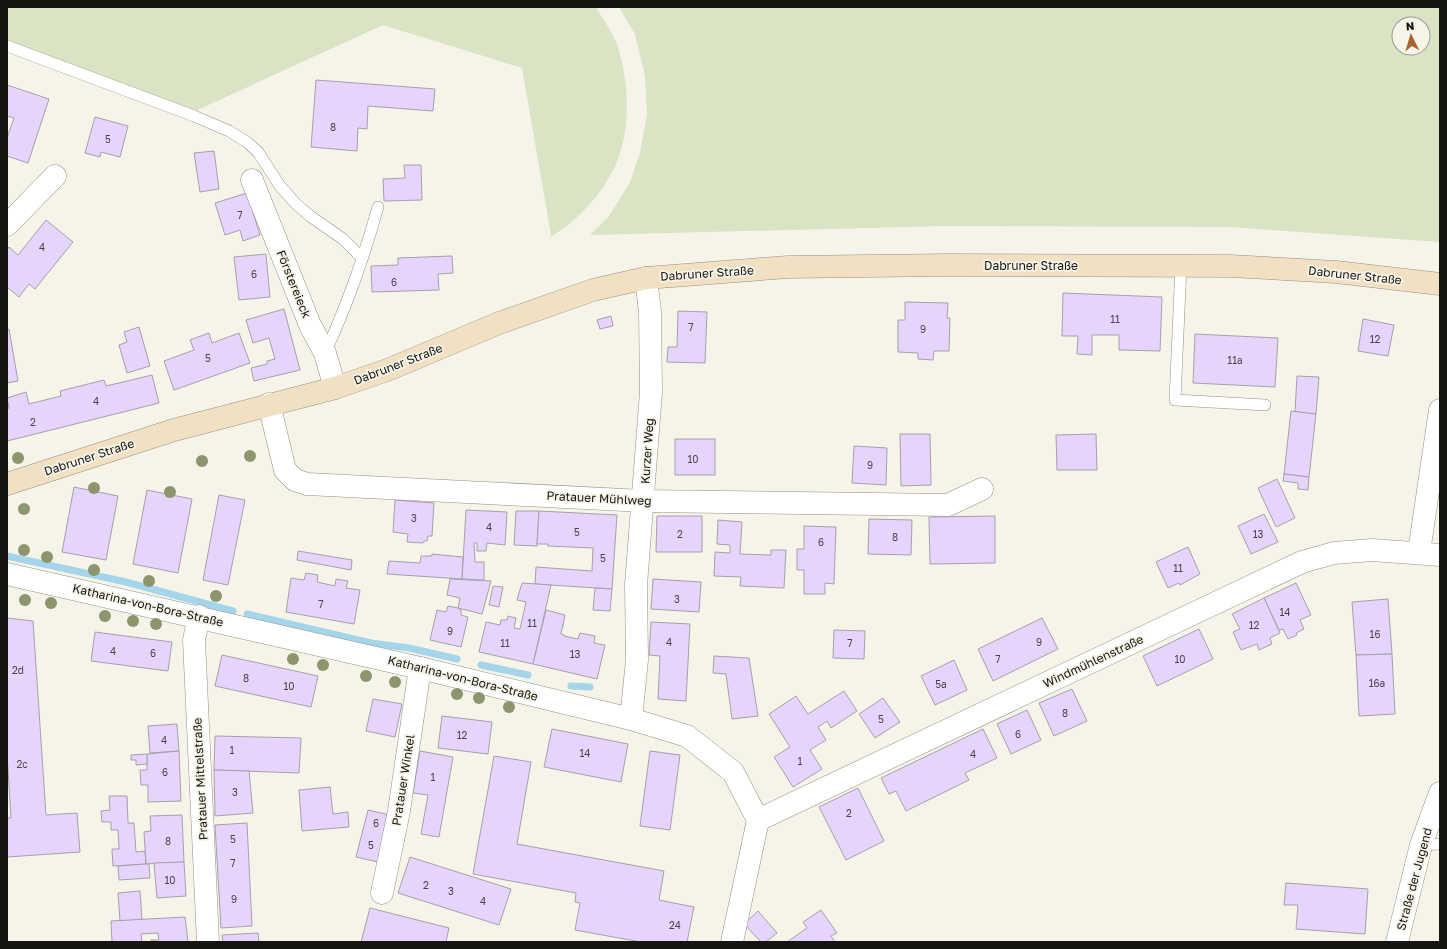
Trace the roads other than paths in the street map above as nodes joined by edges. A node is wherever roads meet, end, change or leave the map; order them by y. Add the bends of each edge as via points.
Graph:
1 (7, 46) edge
2 (55, 176) dead end
3 (252, 180) dead end
4 (378, 207) dead end
5 (7, 225) edge
6 (362, 258) junction
7 (1181, 266) junction
8 (646, 278) junction
9 (1440, 284) edge
10 (324, 353) junction
11 (335, 388) junction
12 (269, 404) junction
13 (1265, 405) dead end
14 (1440, 410) edge
15 (7, 484) edge
16 (982, 490) dead end
17 (644, 501) junction
18 (1419, 552) junction
19 (1440, 555) edge
20 (1440, 562) edge
21 (7, 574) edge
22 (199, 616) junction
23 (420, 668) junction
24 (631, 719) junction
25 (1440, 793) edge
26 (758, 820) junction
27 (1431, 844) edge
28 (382, 892) dead end
29 (208, 942) edge
30 (732, 942) edge
31 (1397, 942) edge

1 - 6 lane via 194,116 248,142 296,204 343,239
2 - 5 street
3 - 10 street, Förstereieck via 310,325
4 - 6 lane
6 - 10 lane via 342,317
7 - 8 street, Dabruner Straße via 796,267
7 - 9 street, Dabruner Straße via 1336,272
7 - 13 lane via 1175,400
8 - 11 street, Dabruner Straße via 586,292 499,323 390,369
8 - 17 street, Kurzer Weg via 650,312 651,392
10 - 11 street, Förstereieck
11 - 12 street, Dabruner Straße
12 - 15 street, Dabruner Straße via 174,430
12 - 17 street, Pratauer Mühlweg via 285,470 295,480 307,484
14 - 18 street
16 - 17 street, Pratauer Mühlweg via 948,506
17 - 24 street, Kurzer Weg via 636,585 637,660
18 - 19 street, Windmühlenstraße
18 - 20 street
18 - 26 street, Windmühlenstraße via 1372,550 1334,553 1302,562
21 - 22 street, Katharina-von-Bora-Straße
22 - 23 street, Katharina-von-Bora-Straße
22 - 29 street, Pratauer Mittelstraße via 194,640
23 - 24 street, Katharina-von-Bora-Straße
23 - 28 street, Pratauer Winkel via 399,811
24 - 26 street, Katharina-von-Bora-Straße via 687,736 733,772
25 - 27 street, Straße der Jugend
26 - 30 street
27 - 31 street, Straße der Jugend

